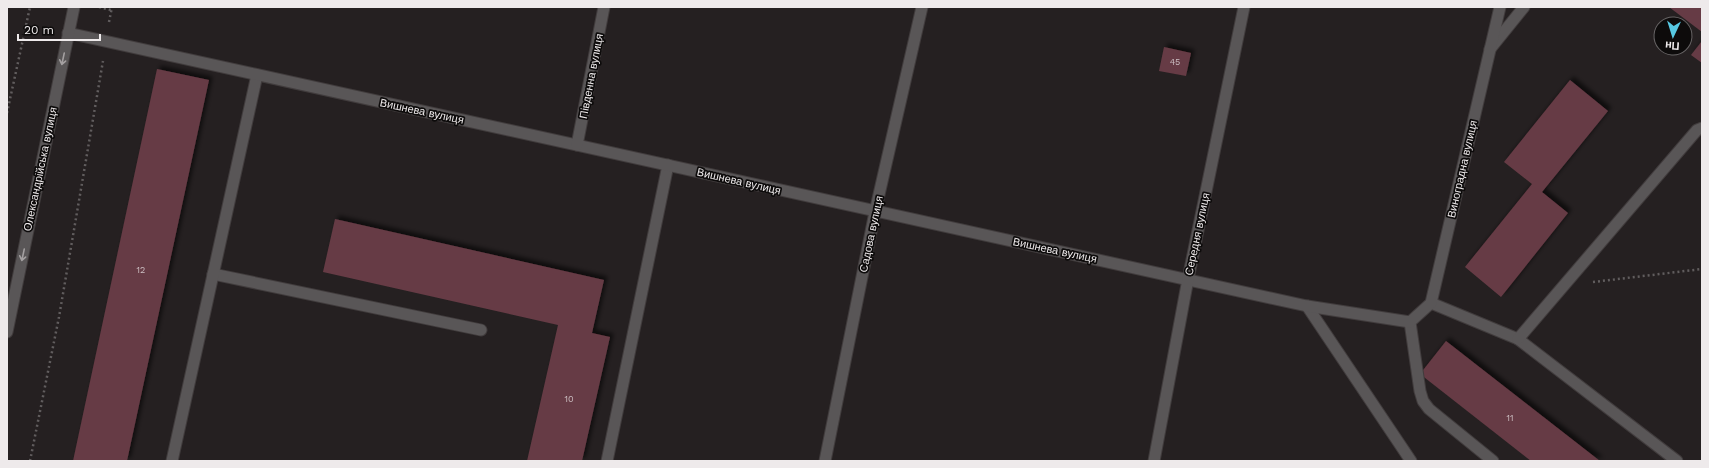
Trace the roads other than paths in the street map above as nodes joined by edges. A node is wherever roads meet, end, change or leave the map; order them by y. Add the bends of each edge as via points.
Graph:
1 (74, 7) edge
2 (604, 7) edge
3 (922, 7) edge
4 (1244, 7) edge
5 (1500, 7) edge
6 (1524, 7) edge
7 (68, 33) junction
8 (1490, 49) junction
9 (257, 75) junction
10 (1702, 128) edge
11 (577, 145) junction
12 (668, 165) junction
13 (875, 212) junction
14 (213, 274) junction
15 (1188, 279) junction
16 (1431, 303) junction
17 (1308, 306) junction
18 (1410, 322) junction
19 (481, 330) dead end
20 (7, 332) edge
21 (1518, 339) junction
22 (172, 461) edge
23 (607, 461) edge
24 (825, 461) edge
25 (1154, 461) edge
26 (1412, 461) edge
27 (1493, 461) edge
28 (1677, 461) edge

1 - 7 street, Олександрійська вулиця
2 - 11 street, Південна вулиця
3 - 13 street, Садова вулиця
4 - 15 street, Середня вулиця
5 - 8 street, Виноградна вулиця
6 - 8 street
7 - 9 street, Вишнева вулиця
7 -> 20 street, Олександрійська вулиця
8 - 16 street, Виноградна вулиця
9 - 11 street, Вишнева вулиця
9 - 14 street
10 - 21 street
11 - 12 street, Вишнева вулиця
12 - 13 street, Вишнева вулиця
12 - 23 street
13 - 15 street, Вишнева вулиця
13 - 24 street, Садова вулиця
14 - 19 street
14 - 22 street
15 - 17 street, Вишнева вулиця
15 - 25 street, Середня вулиця
16 - 18 street
16 - 21 street
17 - 18 street, Вишнева вулиця
17 - 26 street
18 - 27 street via 1423,401
21 - 28 street

